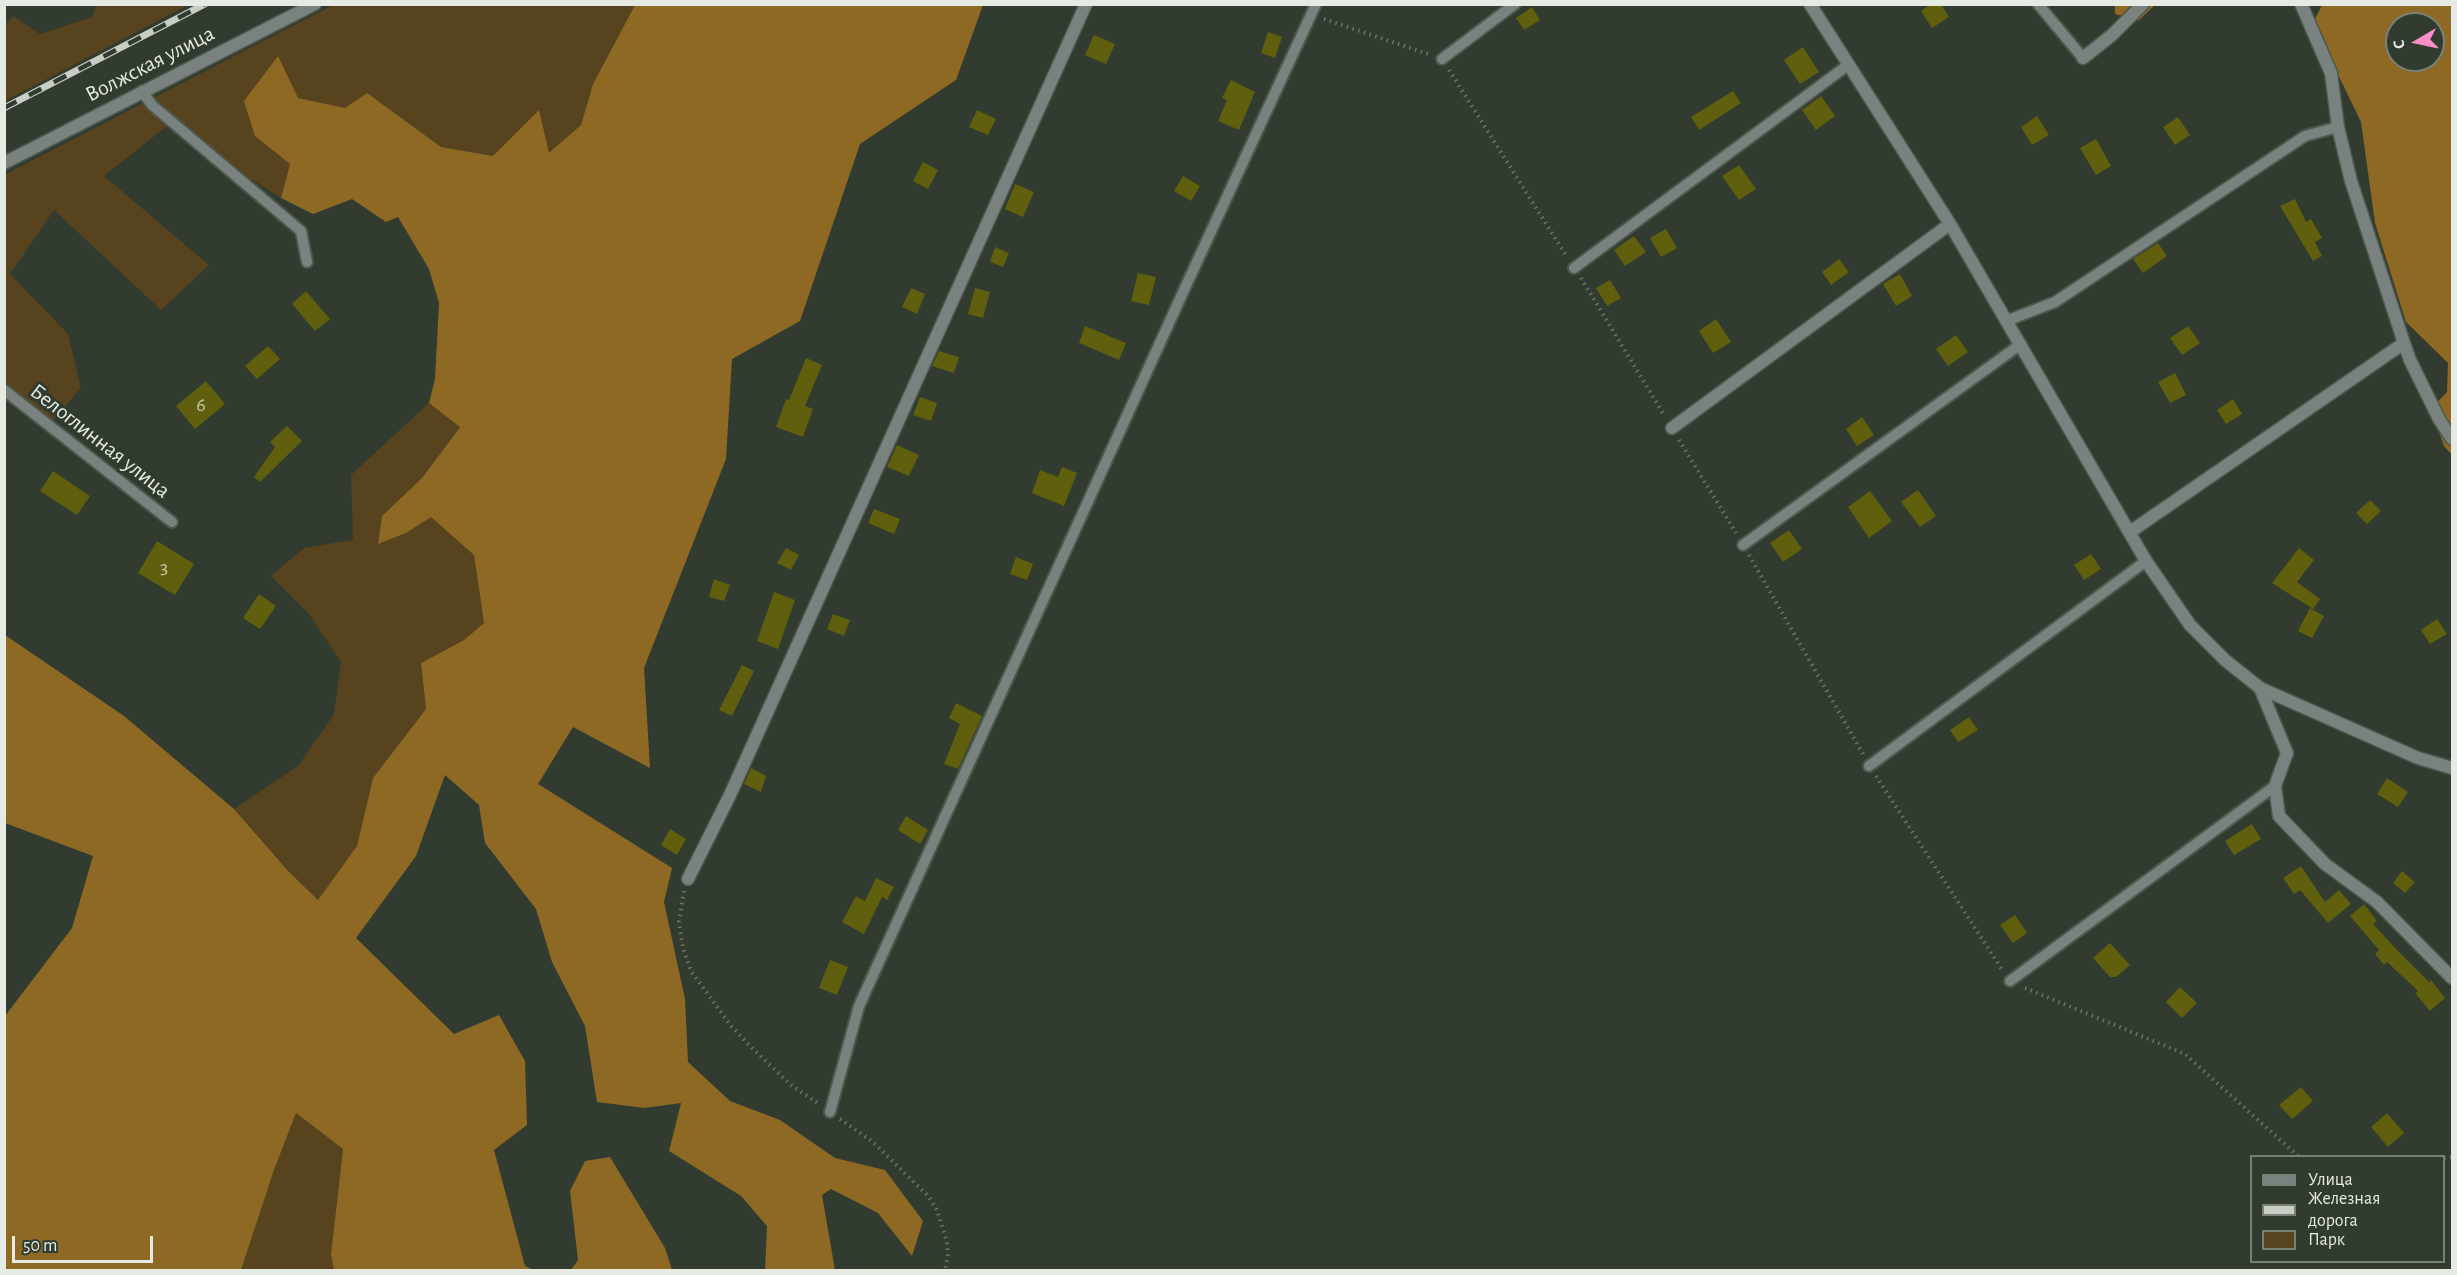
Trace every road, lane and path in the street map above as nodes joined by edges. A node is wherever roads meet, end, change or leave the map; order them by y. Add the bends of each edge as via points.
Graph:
1 (315, 4) edge
2 (1086, 4) edge
3 (1515, 4) edge
4 (1810, 4) edge
5 (2038, 4) edge
6 (2143, 4) edge
7 (2301, 4) edge
8 (2448, 4) edge
9 (1314, 10) edge
10 (2452, 27) edge
11 (2083, 58) joint
12 (1442, 59) junction
13 (1848, 64) junction
14 (142, 91) junction
15 (2338, 127) junction
16 (4, 163) edge
17 (1950, 224) junction
18 (307, 262) dead end
19 (1574, 268) junction
20 (2006, 321) junction
21 (2404, 343) junction
22 (2021, 344) junction
23 (4, 390) edge
24 (1672, 428) junction
25 (2452, 439) edge
26 (172, 522) dead end
27 (2130, 532) junction
28 (1743, 545) junction
29 (2146, 561) junction
30 (2260, 688) junction
31 (1869, 765) junction
32 (2452, 768) edge
33 (2275, 786) junction
34 (688, 879) joint
35 (2452, 978) edge
36 (2010, 981) junction
37 (830, 1112) junction
38 (2297, 1155) edge
39 (945, 1270) edge

1 - 14 street, Волжская улица
2 - 34 street via 730,795
3 - 12 lane
4 - 13 street
5 - 11 lane
6 - 11 street
7 - 15 street via 2331,73
8 - 10 path
9 - 12 path
9 - 37 lane via 859,1006
12 - 19 path
13 - 17 street
13 - 19 lane
14 - 16 street, Волжская улица
14 - 18 lane via 152,105 301,231
15 - 20 lane via 2305,136 2055,302
15 - 21 street via 2351,181
17 - 20 street
17 - 24 street
19 - 24 path
20 - 22 street
21 - 25 street
21 - 27 street
22 - 27 street
22 - 28 lane
23 - 26 lane, Белоглинная улица
24 - 28 path
27 - 29 street
28 - 31 path
29 - 30 street via 2190,625
29 - 31 lane
30 - 32 street via 2418,758
30 - 33 street via 2287,753
31 - 36 path
33 - 35 street via 2279,816 2325,864 2377,902
33 - 36 lane
34 - 37 path via 679,922 690,971 753,1049 791,1086
36 - 38 path via 2185,1054
37 - 39 path via 873,1142 929,1197 947,1242

